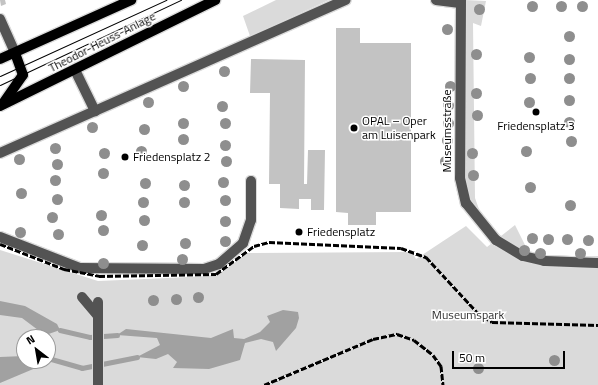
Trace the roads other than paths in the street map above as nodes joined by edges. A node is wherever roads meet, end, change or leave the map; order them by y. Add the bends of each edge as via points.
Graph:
1 (131, 0) edge
2 (215, 0) edge
3 (346, 0) edge
4 (436, 0) edge
5 (460, 2) edge
6 (0, 19) edge
7 (14, 53) junction
8 (0, 59) edge
9 (75, 70) junction
10 (0, 106) edge
11 (95, 111) junction
12 (0, 153) edge
13 (251, 181) dead end
14 (0, 236) edge
15 (598, 263) edge
16 (82, 297) dead end
17 (98, 302) dead end
18 (97, 315) junction
19 (98, 385) edge

1 - 7 main road, Theodor-Heuss-Anlage
2 - 9 main road, Theodor-Heuss-Anlage
3 - 11 street
4 - 5 street
5 - 15 street, Museumsstraße via 460,178 466,203 496,240 513,251 544,261
6 - 7 street
7 - 8 main road, Theodor-Heuss-Anlage
7 - 10 main road via 22,75 15,90
9 - 10 main road, Theodor-Heuss-Anlage
9 - 11 street
11 - 12 street
13 - 14 street via 251,220 243,243 219,264 204,269 80,268
16 - 18 street
17 - 18 street
18 - 19 street

